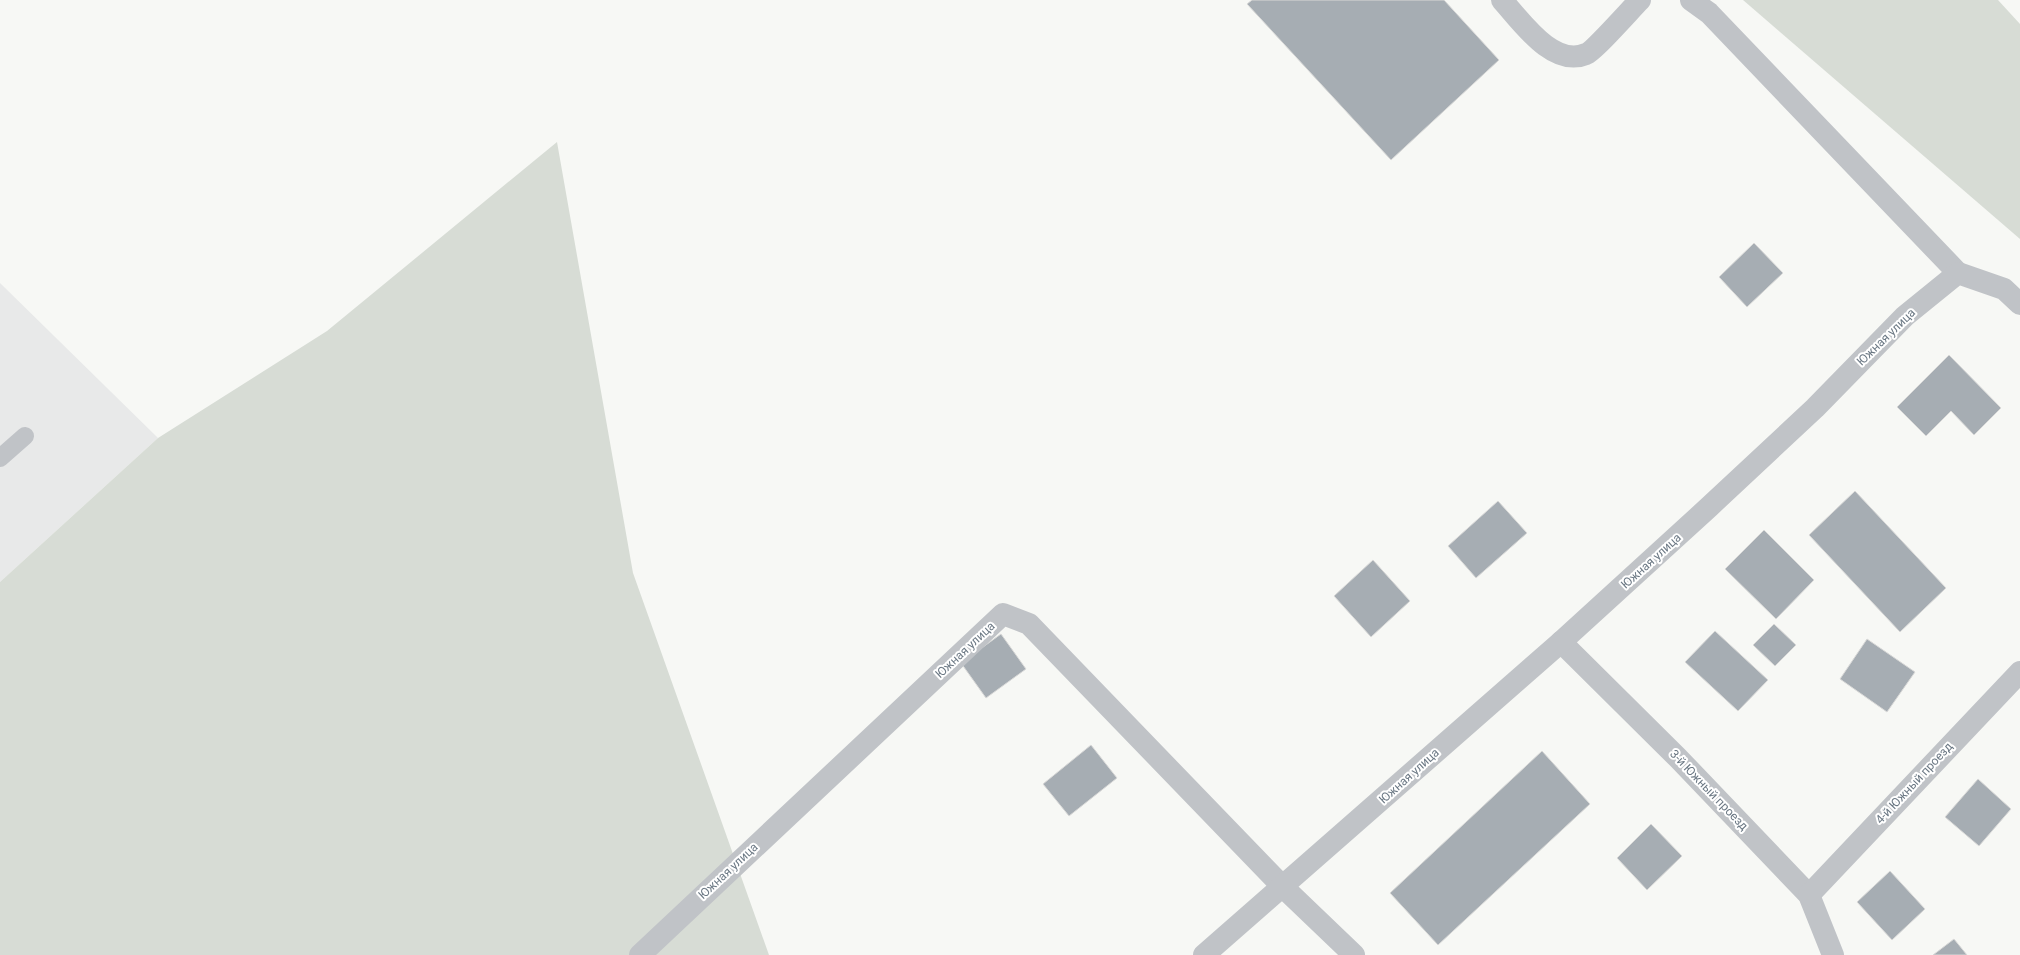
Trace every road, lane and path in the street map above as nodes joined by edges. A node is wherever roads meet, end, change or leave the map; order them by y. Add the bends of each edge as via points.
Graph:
1 (1502, 0) edge
2 (1640, 0) edge
3 (1691, 0) edge
4 (1958, 274) junction
5 (2020, 304) edge
6 (25, 436) dead end
7 (0, 458) edge
8 (1561, 642) junction
9 (2020, 672) edge
10 (1283, 887) junction
11 (1809, 895) junction
12 (640, 955) edge
13 (1204, 955) edge
14 (1354, 955) edge
15 (1833, 955) edge

1 - 2 street via 1543,45 1568,57 1587,54
3 - 4 street via 1709,13
4 - 5 street via 2004,289
4 - 8 street, Южная улица via 1905,316 1815,408
6 - 7 lane
8 - 10 street, Южная улица
8 - 11 street, 3-й Южный проезд via 1678,758
9 - 11 street, 4-й Южный проезд
10 - 12 street, Южная улица via 1029,624 1003,614
10 - 13 street, Южная улица
10 - 14 street
11 - 15 street, 3-й Южный проезд

